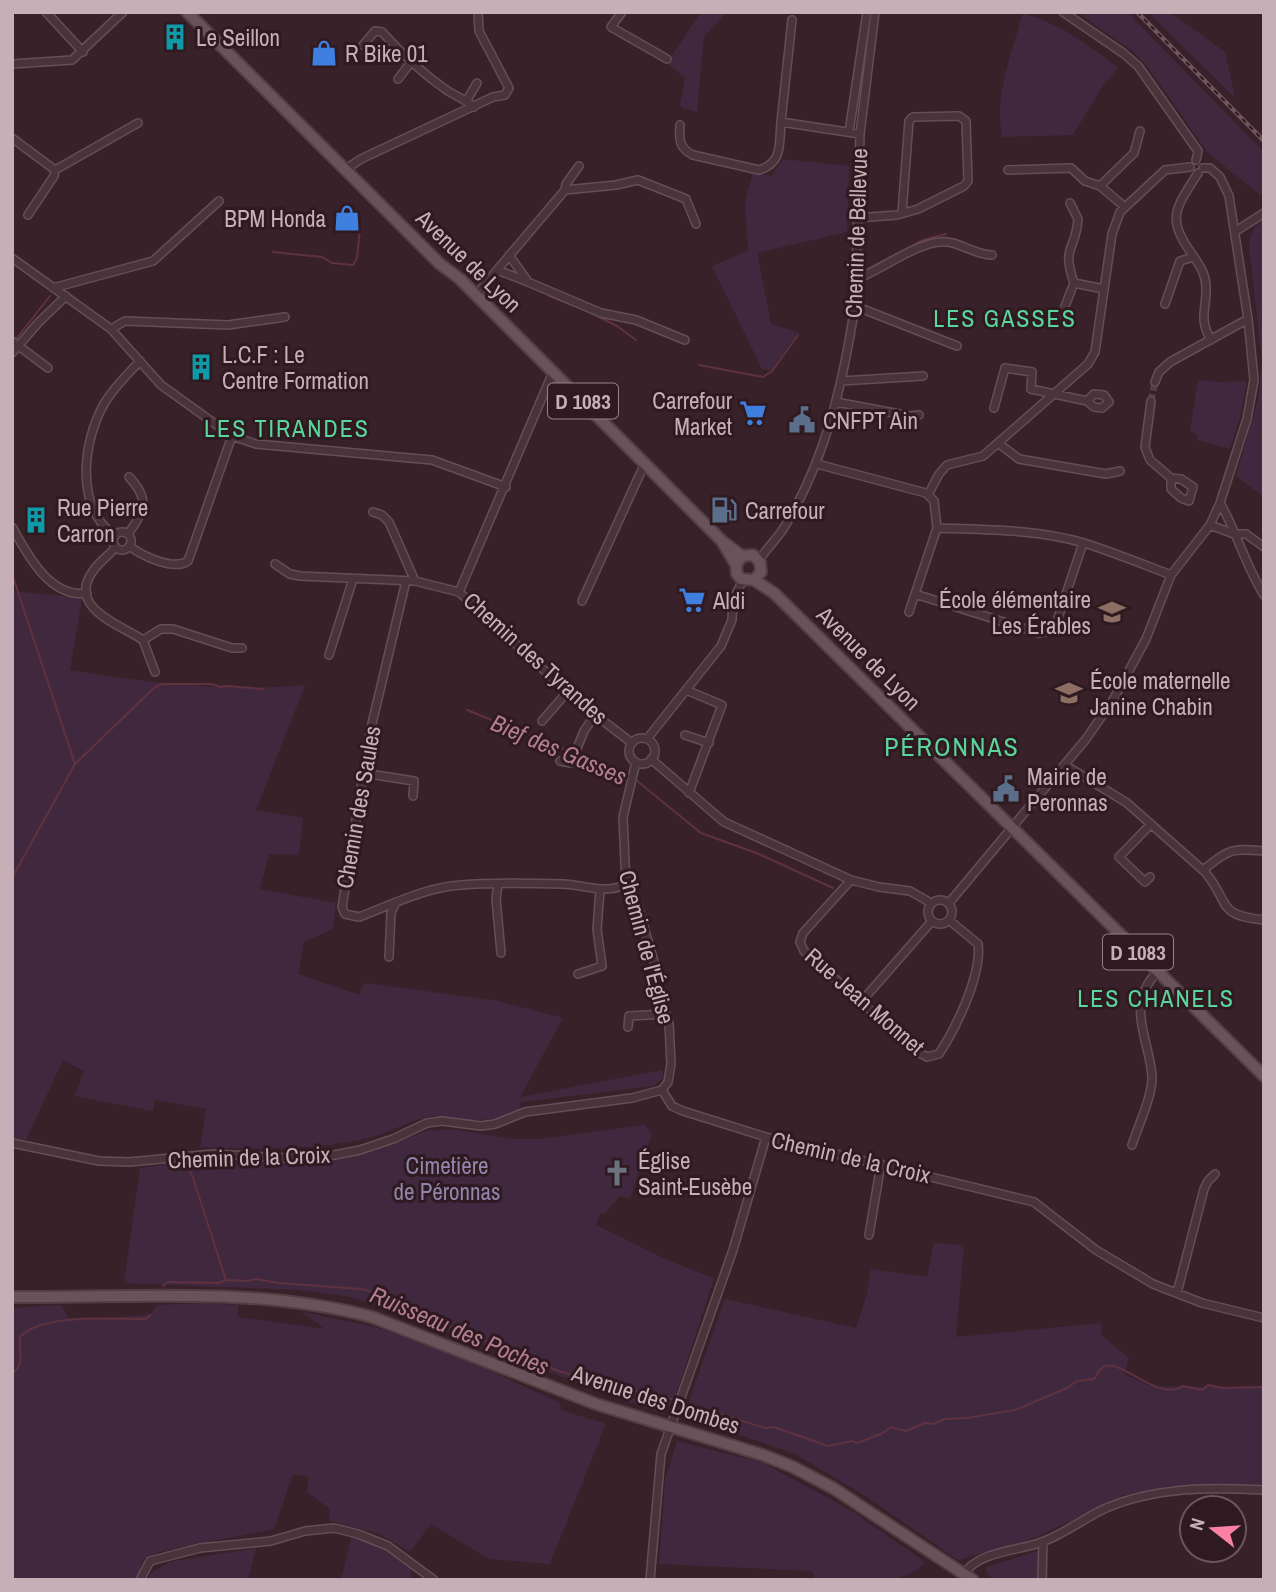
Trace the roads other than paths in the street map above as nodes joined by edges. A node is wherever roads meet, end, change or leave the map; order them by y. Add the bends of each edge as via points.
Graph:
1 (46, 12) edge
2 (123, 12) edge
3 (187, 12) edge
4 (478, 12) edge
5 (622, 12) edge
6 (867, 12) edge
7 (875, 12) edge
8 (1063, 12) edge
9 (792, 20) dead end
10 (363, 45) dead end
11 (83, 52) junction
12 (667, 59) dead end
13 (411, 62) junction
14 (12, 64) edge
15 (398, 79) dead end
16 (477, 83) dead end
17 (467, 100) junction
18 (474, 107) junction
19 (781, 122) junction
20 (138, 123) dead end
21 (680, 125) dead end
22 (1140, 131) dead end
23 (849, 132) junction
24 (860, 134) junction
25 (12, 138) edge
26 (1196, 160) junction
27 (579, 166) dead end
28 (1190, 167) junction
29 (346, 169) junction
30 (55, 170) junction
31 (1009, 170) dead end
32 (1200, 170) junction
33 (1100, 186) junction
34 (565, 190) junction
35 (219, 201) dead end
36 (1070, 203) dead end
37 (1125, 207) junction
38 (902, 213) junction
39 (1264, 213) edge
40 (27, 215) dead end
41 (856, 218) junction
42 (696, 224) dead end
43 (1236, 230) junction
44 (509, 254) junction
45 (992, 255) dead end
46 (1194, 257) junction
47 (12, 258) edge
48 (497, 270) junction
49 (855, 280) junction
50 (528, 282) junction
51 (1074, 283) junction
52 (53, 288) junction
53 (1104, 289) junction
54 (477, 295) junction
55 (66, 296) junction
56 (1165, 304) dead end
57 (855, 306) junction
58 (1062, 314) dead end
59 (285, 317) dead end
60 (1248, 320) junction
61 (111, 330) junction
62 (685, 340) dead end
63 (1210, 340) junction
64 (15, 343) edge
65 (957, 346) dead end
66 (12, 353) edge
67 (140, 361) junction
68 (48, 368) dead end
69 (553, 372) junction
70 (923, 376) dead end
71 (841, 381) junction
72 (1154, 382) tunnel mouth
73 (1055, 393) junction
74 (836, 401) junction
75 (1087, 401) dead end
76 (1150, 401) tunnel mouth
77 (994, 408) dead end
78 (919, 415) dead end
79 (232, 436) junction
80 (998, 443) junction
81 (645, 463) junction
82 (817, 464) junction
83 (1120, 471) dead end
84 (128, 477) dead end
85 (1171, 478) dead end
86 (506, 487) junction
87 (928, 495) junction
88 (1220, 503) junction
89 (373, 512) dead end
90 (1210, 525) junction
91 (12, 527) edge
92 (937, 528) junction
93 (128, 534) junction
94 (1234, 534) junction
95 (115, 536) junction
96 (1083, 543) junction
97 (129, 546) junction
98 (116, 547) junction
99 (1264, 547) edge
100 (759, 560) junction
101 (739, 561) junction
102 (275, 564) dead end
103 (1171, 575) junction
104 (752, 578) junction
105 (354, 579) junction
106 (406, 581) junction
107 (415, 581) junction
108 (459, 592) junction
109 (87, 593) junction
110 (915, 594) junction
111 (1264, 595) edge
112 (582, 601) dead end
113 (909, 612) dead end
114 (143, 640) junction
115 (242, 649) dead end
116 (329, 655) dead end
117 (155, 672) dead end
118 (686, 690) junction
119 (568, 691) junction
120 (595, 715) junction
121 (542, 721) dead end
122 (685, 735) dead end
123 (647, 739) junction
124 (632, 743) junction
125 (709, 743) junction
126 (651, 759) junction
127 (560, 761) dead end
128 (636, 762) junction
129 (1065, 765) junction
130 (363, 773) junction
131 (689, 793) junction
132 (413, 796) dead end
133 (1151, 824) junction
134 (1012, 829) junction
135 (1264, 851) edge
136 (1203, 870) junction
137 (1150, 877) dead end
138 (850, 880) junction
139 (498, 884) junction
140 (626, 884) junction
141 (600, 890) junction
142 (931, 903) junction
143 (948, 903) junction
144 (395, 904) junction
145 (949, 920) junction
146 (1264, 920) edge
147 (932, 921) junction
148 (501, 953) dead end
149 (389, 957) dead end
150 (1157, 972) junction
151 (578, 974) dead end
152 (862, 1002) junction
153 (666, 1014) junction
154 (628, 1027) dead end
155 (1264, 1076) edge
156 (662, 1090) junction
157 (766, 1137) junction
158 (12, 1143) edge
159 (1132, 1145) dead end
160 (881, 1164) junction
161 (1215, 1174) dead end
162 (869, 1235) dead end
163 (1177, 1293) junction
164 (12, 1297) edge
165 (1264, 1318) edge
166 (669, 1427) junction
167 (1264, 1490) edge
168 (1043, 1542) junction
169 (969, 1577) edge
170 (140, 1580) edge
171 (434, 1580) edge
172 (650, 1580) edge
173 (1042, 1580) edge

1 - 11 street
2 - 11 street
3 - 29 main road, Avenue de Lyon / D 1083
4 - 18 street via 479,31 509,88 505,95
5 - 12 street via 611,27
6 - 23 street
7 - 24 street, Chemin de Bellevue
8 - 26 street via 1138,66 1198,151
9 - 19 street
10 - 13 street via 372,33 382,32
11 - 14 street via 72,60
13 - 15 street
13 - 17 street via 446,90
16 - 17 street
17 - 18 street
18 - 29 street
19 - 21 street via 777,159 759,170 684,150 679,141
19 - 23 street
20 - 30 street
22 - 33 street via 1135,153
23 - 24 street
24 - 41 street, Chemin de Bellevue
25 - 30 street
26 - 28 street
26 - 32 street via 1202,163
27 - 34 street
28 - 32 street via 1191,171
28 - 37 street via 1165,170
29 - 54 main road, Avenue de Lyon / D 1083
30 - 40 street
31 - 33 street via 1071,168 1085,181
32 - 43 street via 1210,169 1220,177
32 - 46 street via 1175,217 1180,236
33 - 37 street
34 - 42 street via 644,181 685,199
34 - 44 street
35 - 52 street via 153,261
36 - 51 street via 1078,219 1068,255
37 - 53 street via 1112,234
38 - 38 street via 968,181 966,121 959,116 913,117 909,121
38 - 41 street
39 - 43 street
41 - 49 street, Chemin de Bellevue
43 - 60 street
44 - 48 street
44 - 50 street
45 - 49 street via 938,242
46 - 56 street via 1180,261
46 - 63 street via 1203,271 1202,317
47 - 52 street
48 - 50 street
48 - 54 street
49 - 57 street, Chemin de Bellevue
50 - 62 street via 601,313 636,320
51 - 53 street
51 - 58 street
52 - 55 street
53 - 73 street via 1095,352
54 - 69 main road, Avenue de Lyon / D 1083
55 - 61 street
55 - 64 street
57 - 65 street
57 - 71 street, Chemin de Bellevue
59 - 61 street via 228,324 125,321
60 - 63 street
60 - 88 street via 1253,390
61 - 67 street
63 - 72 street via 1170,362
64 - 66 street
64 - 68 street
67 - 79 street via 161,385
67 - 95 street via 104,403 86,458 90,498
69 - 81 main road, Avenue de Lyon / D 1083
69 - 86 street, Chemin des Tyrandes
70 - 71 street
71 - 74 street, Chemin de Bellevue
73 - 75 street
73 - 77 street via 1031,388 1032,372 1005,368
73 - 80 street
74 - 78 street
74 - 82 street, Chemin de Bellevue
76 - 85 street via 1144,447 1150,460
79 - 86 street via 256,444 432,460
79 - 97 street via 188,561 172,564
80 - 83 street via 1018,459 1106,474
80 - 87 street via 983,456 947,465
81 - 101 main road, Avenue de Lyon / D 1083
81 - 112 street
82 - 87 street
82 - 100 street, Chemin de Bellevue via 784,528
84 - 93 street via 143,502 140,518
86 - 108 street, Chemin des Tyrandes
87 - 92 street via 934,501
88 - 90 street
88 - 94 street via 1233,523
89 - 107 street via 389,522
90 - 94 street
90 - 103 street
91 - 109 street via 53,585
92 - 96 street via 1028,532
92 - 110 street
93 - 95 street
93 - 97 street
94 - 99 street via 1246,534
94 - 111 street
95 - 98 street
96 - 103 street
96 - 110 street via 1057,621 1049,631 1039,633
97 - 98 street
98 - 109 street via 93,570
100 - 101 main road via 753,555
100 - 104 main road via 762,567
101 - 104 main road via 737,574
102 - 105 street via 300,576
103 - 129 street via 1135,661
104 - 118 street via 733,600 732,620 721,646
104 - 134 main road, Avenue de Lyon / D 1083 via 774,593
105 - 106 street
105 - 116 street
106 - 107 street
106 - 130 street, Chemin des Saules
107 - 108 street
108 - 119 street, Chemin des Tyrandes
109 - 114 street via 101,616
110 - 113 street
114 - 115 street via 161,629 173,629
114 - 117 street
118 - 123 street
118 - 125 street via 722,705
119 - 120 street, Chemin des Tyrandes
119 - 121 street
120 - 124 street, Chemin des Tyrandes
120 - 127 street via 571,763
122 - 125 street
123 - 124 street
123 - 126 street via 654,748
124 - 128 street via 629,754
125 - 131 street
126 - 128 street
126 - 131 street
128 - 140 street, Chemin de l'Église via 623,817
129 - 133 street via 1127,803
129 - 134 street
130 - 132 street via 414,781
130 - 144 street, Chemin des Saules via 342,906 345,914 359,917
131 - 138 street via 724,822
133 - 136 street
133 - 137 street via 1119,857 1145,882
134 - 143 street
134 - 150 main road, Avenue de Lyon / D 1083
135 - 136 street via 1236,848
136 - 146 street via 1233,914
138 - 142 street via 910,891
138 - 152 street, Rue Jean Monnet via 800,942 804,951
139 - 141 street, Chemin des Saules via 568,884
139 - 144 street, Chemin des Saules via 445,886
139 - 148 street
140 - 141 street, Chemin des Saules
140 - 153 street, Chemin de l'Église via 638,907
141 - 151 street via 597,929 602,966
142 - 143 street
142 - 147 street
143 - 145 street via 952,909
144 - 149 street
145 - 147 street via 943,924
145 - 152 street, Rue Jean Monnet via 978,944 980,958 957,1026 939,1054 927,1057 916,1051
147 - 152 street
150 - 155 main road, Avenue de Lyon / D 1083
150 - 159 street via 1146,984 1140,1025 1151,1087
153 - 154 street via 629,1016
153 - 156 street, Chemin de l'Église via 671,1064
156 - 157 street, Chemin de la Croix via 671,1106
156 - 158 street, Chemin de la Croix via 525,1112 481,1126 427,1123 360,1150 329,1156 213,1154 99,1161
157 - 160 street, Chemin de la Croix
157 - 166 street via 733,1250
160 - 162 street
160 - 163 street, Chemin de la Croix via 1034,1202 1096,1250
161 - 163 street via 1205,1189
163 - 165 street, Chemin de la Croix
164 - 166 main road, Avenue des Dombes via 264,1298 338,1308 395,1324 596,1404
166 - 169 main road, Avenue des Dombes via 793,1467
166 - 172 street via 657,1482
167 - 168 street via 1213,1487 1125,1500
168 - 169 street via 985,1558 969,1567
168 - 173 street
170 - 171 street via 150,1561 200,1548 271,1541 334,1528 388,1546

